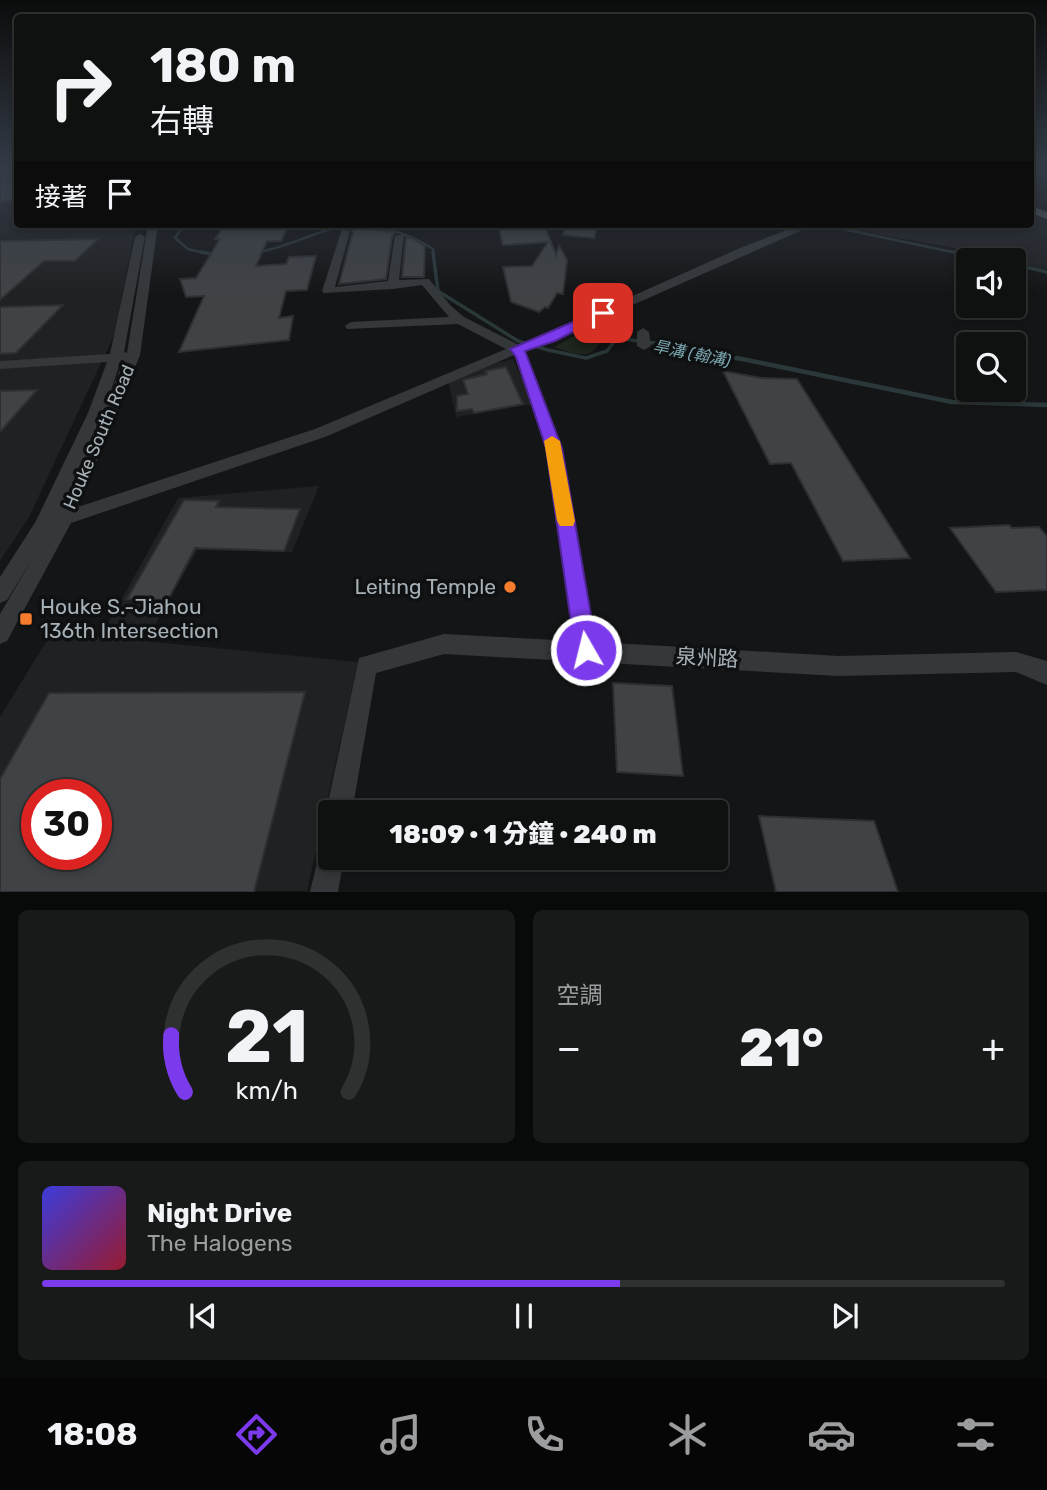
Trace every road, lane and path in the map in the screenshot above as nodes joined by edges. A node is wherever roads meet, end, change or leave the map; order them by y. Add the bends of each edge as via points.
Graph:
1 (141, 228) edge
2 (152, 228) edge
3 (801, 228) edge
4 (345, 231) dead end
5 (400, 236) dead end
6 (394, 286) junction
7 (460, 320) junction
8 (351, 326) dead end
9 (528, 347) junction
10 (133, 355) junction
11 (116, 357) junction
12 (0, 365) edge
13 (64, 519) junction
14 (43, 525) junction
15 (0, 594) edge
16 (0, 634) edge
17 (586, 650) junction
18 (1047, 674) edge
19 (341, 800) edge
20 (328, 870) edge
21 (324, 891) edge

1 - 11 street, Houke South Road
2 - 10 street, Houke South Road
3 - 9 street
4 - 6 street via 328,291
5 - 6 street
6 - 7 street via 425,281
7 - 8 street
7 - 9 street
9 - 13 street via 320,433
9 - 17 street via 522,357 554,448
10 - 11 street
10 - 13 street, Houke South Road
11 - 12 street
11 - 14 street, Houke South Road
13 - 14 street
13 - 16 street, Houke South Road
14 - 15 street, Houke South Road
17 - 18 street, 泉州路 via 838,666 1016,662
17 - 19 street, 泉州路 via 444,644 367,665
20 - 21 street

